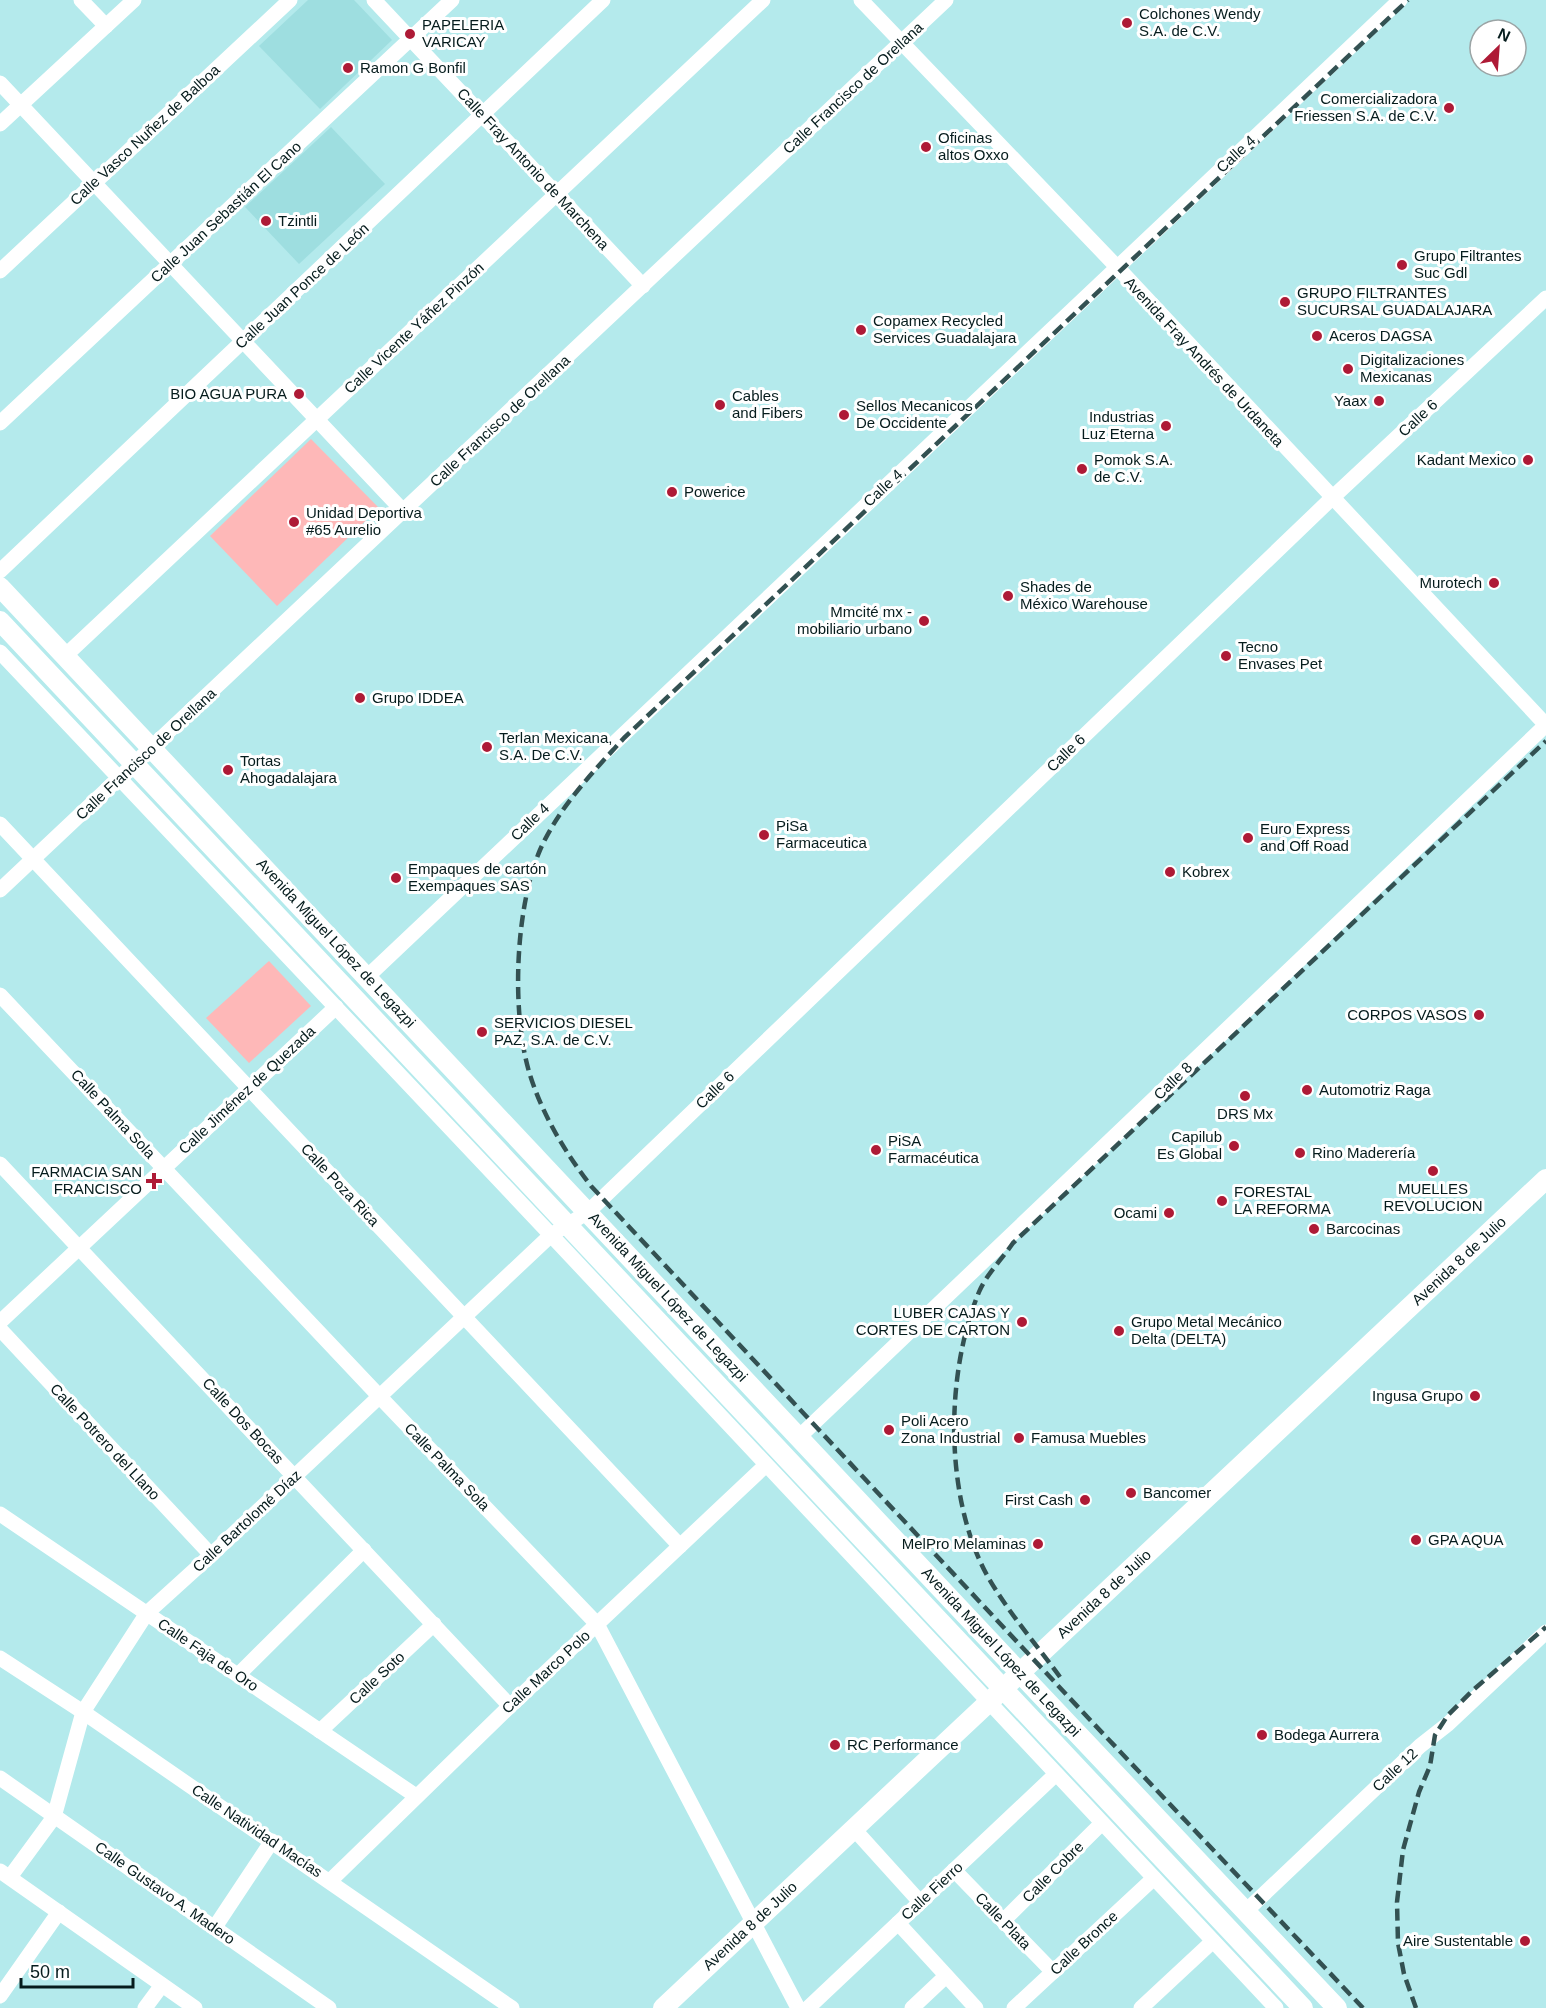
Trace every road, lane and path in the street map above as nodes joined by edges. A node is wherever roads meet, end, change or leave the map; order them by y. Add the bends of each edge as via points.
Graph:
1 (81, 0) edge
2 (134, 0) edge
3 (290, 0) edge
4 (374, 0) edge
5 (452, 0) edge
6 (603, 0) edge
7 (763, 0) edge
8 (861, 0) edge
9 (946, 0) edge
10 (1400, 0) edge
11 (106, 26) junction
12 (410, 39) junction
13 (901, 42) junction
14 (0, 83) edge
15 (21, 105) junction
16 (482, 115) junction
17 (0, 124) edge
18 (94, 183) junction
19 (557, 194) junction
20 (170, 264) junction
21 (1117, 267) junction
22 (0, 271) edge
23 (643, 286) junction
24 (1546, 298) edge
25 (243, 341) junction
26 (317, 419) junction
27 (0, 423) edge
28 (1332, 498) junction
29 (404, 512) junction
30 (0, 571) edge
31 (0, 587) edge
32 (0, 621) edge
33 (0, 652) edge
34 (65, 656) junction
35 (1546, 725) edge
36 (152, 748) junction
37 (134, 765) junction
38 (120, 778) junction
39 (0, 824) edge
40 (33, 860) junction
41 (0, 890) edge
42 (368, 977) junction
43 (0, 995) edge
44 (336, 1007) junction
45 (249, 1088) junction
46 (0, 1164) edge
47 (164, 1168) junction
48 (1546, 1179) edge
49 (588, 1212) junction
50 (560, 1230) junction
51 (79, 1247) junction
52 (464, 1317) junction
53 (0, 1322) edge
54 (0, 1329) edge
55 (760, 1395) junction
56 (380, 1397) junction
57 (743, 1411) junction
58 (799, 1437) junction
59 (766, 1465) junction
60 (295, 1476) junction
61 (0, 1514) edge
62 (680, 1546) junction
63 (364, 1550) junction
64 (211, 1555) junction
65 (147, 1613) junction
66 (434, 1624) junction
67 (597, 1624) junction
68 (1546, 1632) edge
69 (0, 1658) edge
70 (1020, 1673) junction
71 (238, 1675) junction
72 (1004, 1689) junction
73 (989, 1702) junction
74 (510, 1706) junction
75 (83, 1712) junction
76 (320, 1731) junction
77 (1056, 1774) junction
78 (0, 1778) edge
79 (416, 1796) junction
80 (54, 1817) junction
81 (1102, 1823) junction
82 (854, 1829) junction
83 (272, 1841) junction
84 (954, 1870) junction
85 (5, 1874) edge
86 (1154, 1878) junction
87 (330, 1881) junction
88 (920, 1902) junction
89 (1246, 1911) junction
90 (59, 1912) junction
91 (1003, 1921) junction
92 (897, 1923) junction
93 (753, 1924) junction
94 (214, 1927) junction
95 (1213, 1941) junction
96 (1053, 1972) junction
97 (946, 1976) junction
98 (162, 1985) junction
99 (0, 1996) edge
100 (1018, 2007) edge
101 (145, 2008) edge
102 (195, 2008) edge
103 (329, 2008) edge
104 (512, 2008) edge
105 (663, 2008) edge
106 (798, 2008) edge
107 (808, 2008) edge
108 (912, 2008) edge
109 (976, 2008) edge
110 (1141, 2008) edge
111 (1276, 2008) edge
112 (1303, 2008) edge
113 (1337, 2008) edge

1 - 11 street
2 - 11 street
3 - 18 street, Calle Vasco Nuñez de Balboa
4 - 12 street, Calle Fray Antonio de Marchena
5 - 12 street, Calle Juan Sebastián El Cano
6 - 16 street, Calle Juan Ponce de León
7 - 19 street, Calle Vicente Yáñez Pinzón
8 - 13 street, Avenida Fray Andrés de Urdaneta
9 - 13 street, Calle Francisco de Orellana
10 - 21 street, Calle 4
11 - 15 street
12 - 16 street, Calle Fray Antonio de Marchena
12 - 20 street, Calle Juan Sebastián El Cano
13 - 21 street, Avenida Fray Andrés de Urdaneta
13 - 23 street, Calle Francisco de Orellana
14 - 15 street
15 - 17 street
15 - 18 street
16 - 19 street, Calle Fray Antonio de Marchena
16 - 25 street, Calle Juan Ponce de León
18 - 20 street
18 - 22 street, Calle Vasco Nuñez de Balboa
19 - 23 street, Calle Fray Antonio de Marchena
19 - 26 street, Calle Vicente Yáñez Pinzón
20 - 25 street
20 - 27 street, Calle Juan Sebastián El Cano
21 - 28 street, Avenida Fray Andrés de Urdaneta
21 - 42 street, Calle 4
23 - 29 street, Calle Francisco de Orellana
24 - 28 street, Calle 6
25 - 26 street
25 - 30 street, Calle Juan Ponce de León
26 - 29 street
26 - 34 street, Calle Vicente Yáñez Pinzón
28 - 35 street, Avenida Fray Andrés de Urdaneta
28 - 49 street, Calle 6
29 - 36 street, Calle Francisco de Orellana
31 - 34 main road, Avenida Miguel López de Legazpi
32 - 37 main road, Avenida Miguel López de Legazpi
33 - 38 street, Avenida Miguel López de Legazpi
34 - 36 main road, Avenida Miguel López de Legazpi
35 - 58 street, Calle 8
36 - 37 street, Calle Francisco de Orellana
36 - 42 main road, Avenida Miguel López de Legazpi
37 - 38 street, Calle Francisco de Orellana
37 - 50 main road, Avenida Miguel López de Legazpi
38 - 40 street, Calle Francisco de Orellana
38 - 44 street, Avenida Miguel López de Legazpi
39 - 40 street, Calle Poza Rica
40 - 41 street, Calle Francisco de Orellana
40 - 45 street, Calle Poza Rica
42 - 49 main road, Avenida Miguel López de Legazpi
43 - 47 street, Calle Palma Sola
44 - 45 street, Calle Jiménez de Quezada
44 - 50 street, Avenida Miguel López de Legazpi
45 - 47 street, Calle Jiménez de Quezada
45 - 52 street, Calle Poza Rica
46 - 51 street, Calle Dos Bocas
47 - 51 street, Calle Jiménez de Quezada
47 - 56 street, Calle Palma Sola
48 - 70 main road, Avenida 8 de Julio
49 - 50 street, Calle 6
49 - 55 main road, Avenida Miguel López de Legazpi
50 - 52 street, Calle Bartolomé Díaz
50 - 57 main road, Avenida Miguel López de Legazpi
50 - 59 street, Avenida Miguel López de Legazpi
51 - 53 street, Calle Jiménez de Quezada
51 - 60 street, Calle Dos Bocas
52 - 56 street, Calle Bartolomé Díaz
52 - 62 street, Calle Poza Rica
54 - 64 street, Calle Potrero del Llano
55 - 57 main road
55 - 58 main road, Avenida Miguel López de Legazpi
56 - 60 street, Calle Bartolomé Díaz
56 - 67 street, Calle Palma Sola
57 - 72 main road, Avenida Miguel López de Legazpi
58 - 70 main road, Avenida Miguel López de Legazpi
59 - 62 street, Calle Marco Polo
59 - 73 street, Avenida Miguel López de Legazpi
60 - 63 street, Calle Dos Bocas
60 - 64 street, Calle Bartolomé Díaz
61 - 65 street, Calle Faja de Oro
62 - 67 street, Calle Marco Polo
63 - 66 street, Calle Dos Bocas
63 - 71 street
64 - 65 street, Calle Bartolomé Díaz
65 - 71 street, Calle Faja de Oro
65 - 75 street, Calle Bartolomé Díaz
66 - 74 street, Calle Dos Bocas
66 - 76 street, Calle Soto
67 - 74 street, Calle Marco Polo
67 - 93 street, Calle Palma Sola
68 - 89 street, Calle 12
69 - 75 street, Calle Natividad Macías
70 - 72 main road, Avenida 8 de Julio
70 - 89 main road, Avenida Miguel López de Legazpi
71 - 76 street, Calle Faja de Oro
72 - 73 main road, Avenida 8 de Julio
72 - 112 main road, Avenida Miguel López de Legazpi
73 - 77 street, Avenida Miguel López de Legazpi
73 - 82 main road, Avenida 8 de Julio
74 - 79 street, Calle Marco Polo
75 - 80 street, Calle Bartolomé Díaz
75 - 83 street, Calle Natividad Macías
76 - 79 street, Calle Faja de Oro
77 - 81 street, Avenida Miguel López de Legazpi
77 - 84 street, Calle Fierro
78 - 80 street, Calle Gustavo A. Madero
79 - 87 street, Calle Marco Polo
80 - 85 street, Calle Bartolomé Díaz
80 - 94 street, Calle Gustavo A. Madero
81 - 86 street, Avenida Miguel López de Legazpi
81 - 91 street, Calle Cobre
82 - 88 street
82 - 93 main road, Avenida 8 de Julio
83 - 87 street, Calle Natividad Macías
83 - 94 street
84 - 88 street, Calle Fierro
84 - 91 street, Calle Plata
85 - 90 street
86 - 95 street, Avenida Miguel López de Legazpi
86 - 96 street, Calle Bronce
87 - 104 street, Calle Natividad Macías
88 - 92 street, Calle Fierro
89 - 113 main road, Avenida Miguel López de Legazpi
90 - 98 street
90 - 99 street
91 - 96 street, Calle Plata
92 - 97 street
92 - 107 street, Calle Fierro
93 - 105 main road, Avenida 8 de Julio
93 - 106 street, Calle Palma Sola
94 - 103 street, Calle Gustavo A. Madero
95 - 110 street
95 - 111 street, Avenida Miguel López de Legazpi
96 - 100 street, Calle Bronce
97 - 108 street
97 - 109 street
98 - 101 street
98 - 102 street

